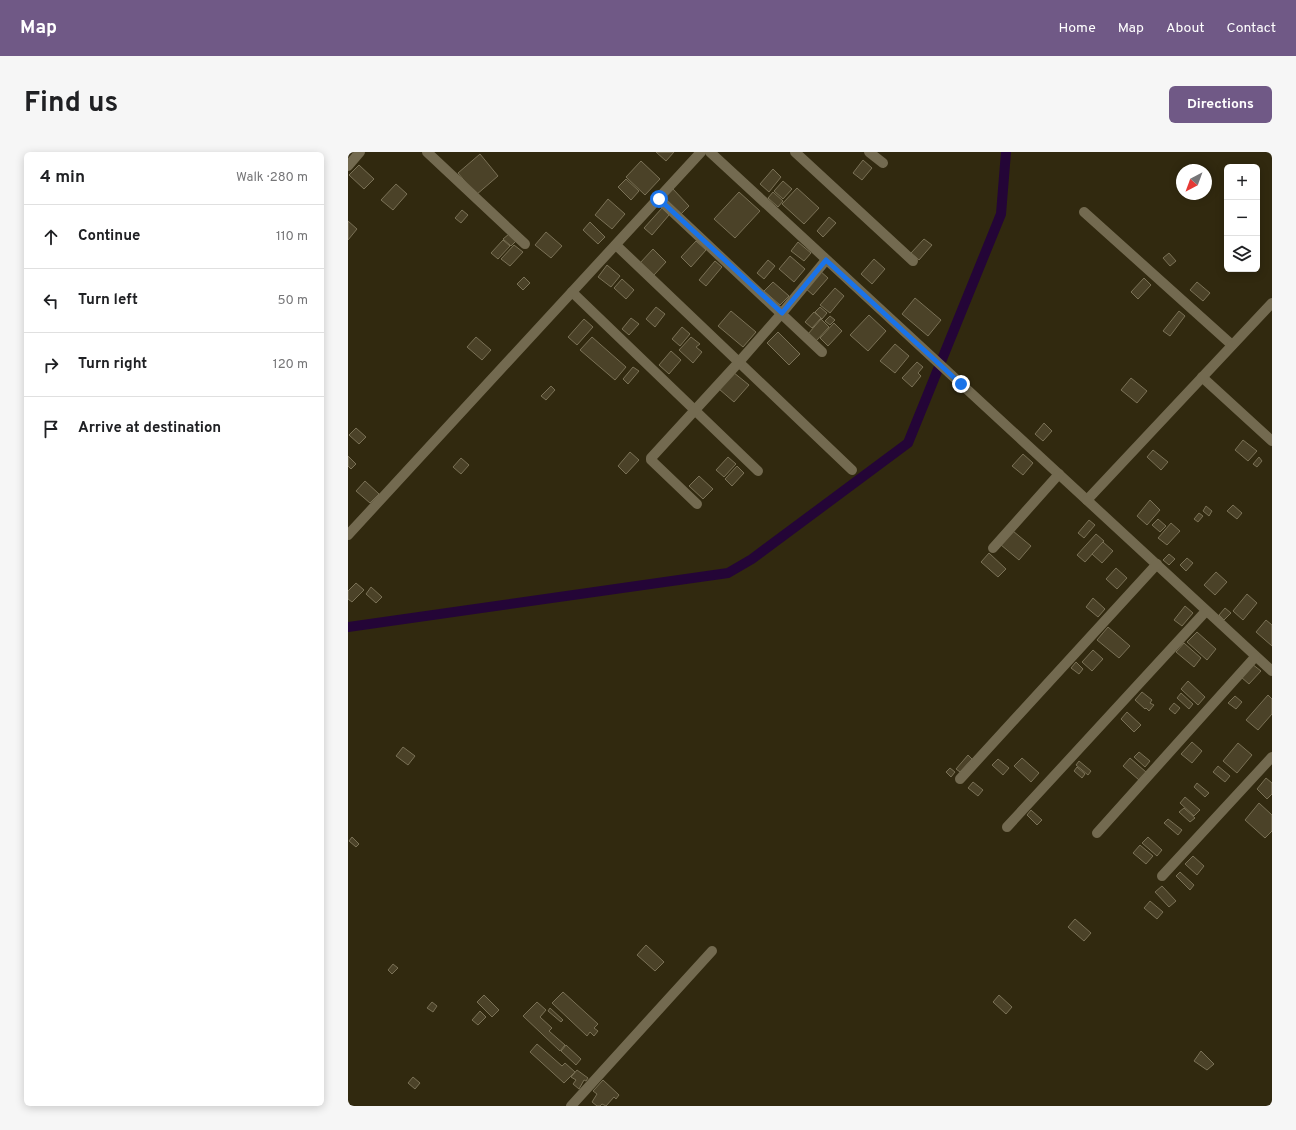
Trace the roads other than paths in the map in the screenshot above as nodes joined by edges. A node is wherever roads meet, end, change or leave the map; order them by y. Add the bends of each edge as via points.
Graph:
1 (360, 152) edge
2 (427, 152) edge
3 (701, 152) edge
4 (710, 152) edge
5 (795, 152) edge
6 (869, 152) edge
7 (883, 163) dead end
8 (348, 166) edge
9 (659, 199) junction
10 (1084, 212) dead end
11 (525, 244) dead end
12 (616, 245) junction
13 (826, 260) junction
14 (913, 261) dead end
15 (572, 292) junction
16 (1272, 303) edge
17 (782, 313) junction
18 (1232, 345) junction
19 (822, 352) dead end
20 (739, 362) junction
21 (1202, 377) junction
22 (696, 410) junction
23 (1272, 441) edge
24 (852, 470) dead end
25 (758, 471) dead end
26 (1059, 474) junction
27 (1087, 500) junction
28 (697, 504) dead end
29 (348, 535) edge
30 (993, 548) dead end
31 (1157, 564) junction
32 (1206, 611) junction
33 (1256, 657) junction
34 (1272, 671) edge
35 (1272, 757) edge
36 (960, 779) dead end
37 (1007, 827) dead end
38 (1097, 833) dead end
39 (1162, 876) dead end
40 (712, 951) dead end
41 (571, 1106) edge

1 - 8 street
2 - 11 street
3 - 9 street
4 - 13 street
5 - 14 street
6 - 7 street
9 - 12 street
9 - 17 street
10 - 18 street
12 - 15 street
12 - 20 street
13 - 17 street
13 - 26 street
15 - 22 street
15 - 29 street
16 - 18 street
17 - 19 street
17 - 20 street
18 - 21 street
20 - 22 street
20 - 24 street
21 - 23 street
21 - 27 street
22 - 25 street
22 - 28 street via 660,447 651,460
26 - 27 street
26 - 30 street
27 - 31 street
31 - 32 street
31 - 36 street
32 - 33 street
32 - 37 street
33 - 34 street
33 - 38 street
35 - 39 street
40 - 41 street

